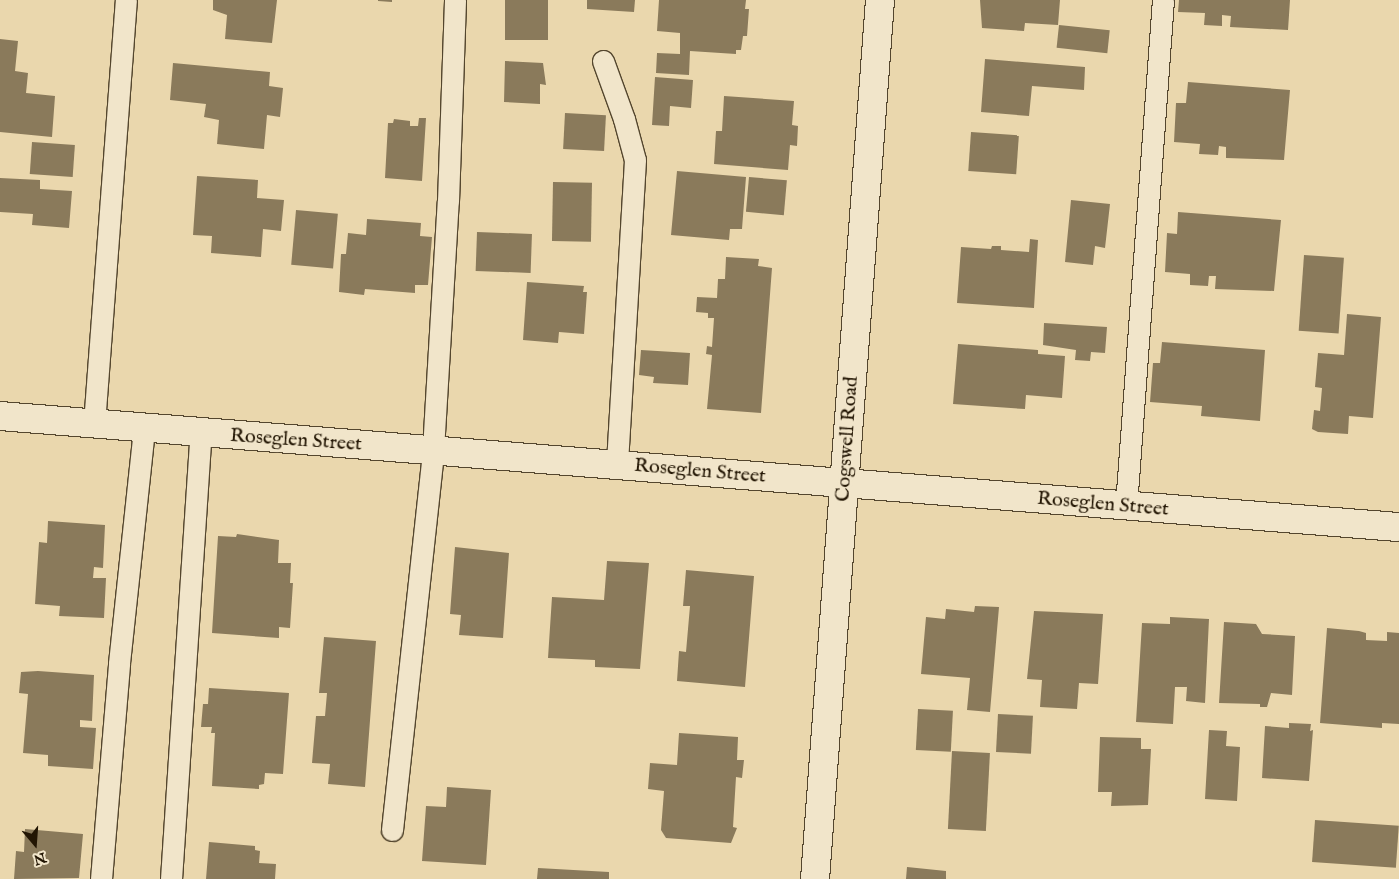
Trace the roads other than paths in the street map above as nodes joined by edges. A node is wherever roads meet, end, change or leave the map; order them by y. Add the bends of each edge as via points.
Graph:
1 (126, 0) edge
2 (455, 0) edge
3 (880, 0) edge
4 (1163, 0) edge
5 (603, 61) dead end
6 (0, 416) edge
7 (94, 424) junction
8 (144, 428) junction
9 (201, 432) junction
10 (434, 450) junction
11 (617, 465) junction
12 (844, 483) junction
13 (1126, 506) junction
14 (1399, 528) edge
15 (392, 830) dead end
16 (101, 879) edge
17 (171, 879) edge
18 (815, 879) edge

1 - 7 lane
2 - 10 lane
3 - 12 street, Cogswell Road
4 - 13 lane
5 - 11 lane via 635,160
6 - 7 street, Roseglen Street
7 - 8 street, Roseglen Street
8 - 9 street, Roseglen Street
8 - 16 lane via 118,663
9 - 10 street, Roseglen Street
9 - 17 lane
10 - 11 street, Roseglen Street
10 - 15 lane
11 - 12 street, Roseglen Street
12 - 13 street, Roseglen Street
12 - 18 street, Cogswell Road
13 - 14 street, Roseglen Street

